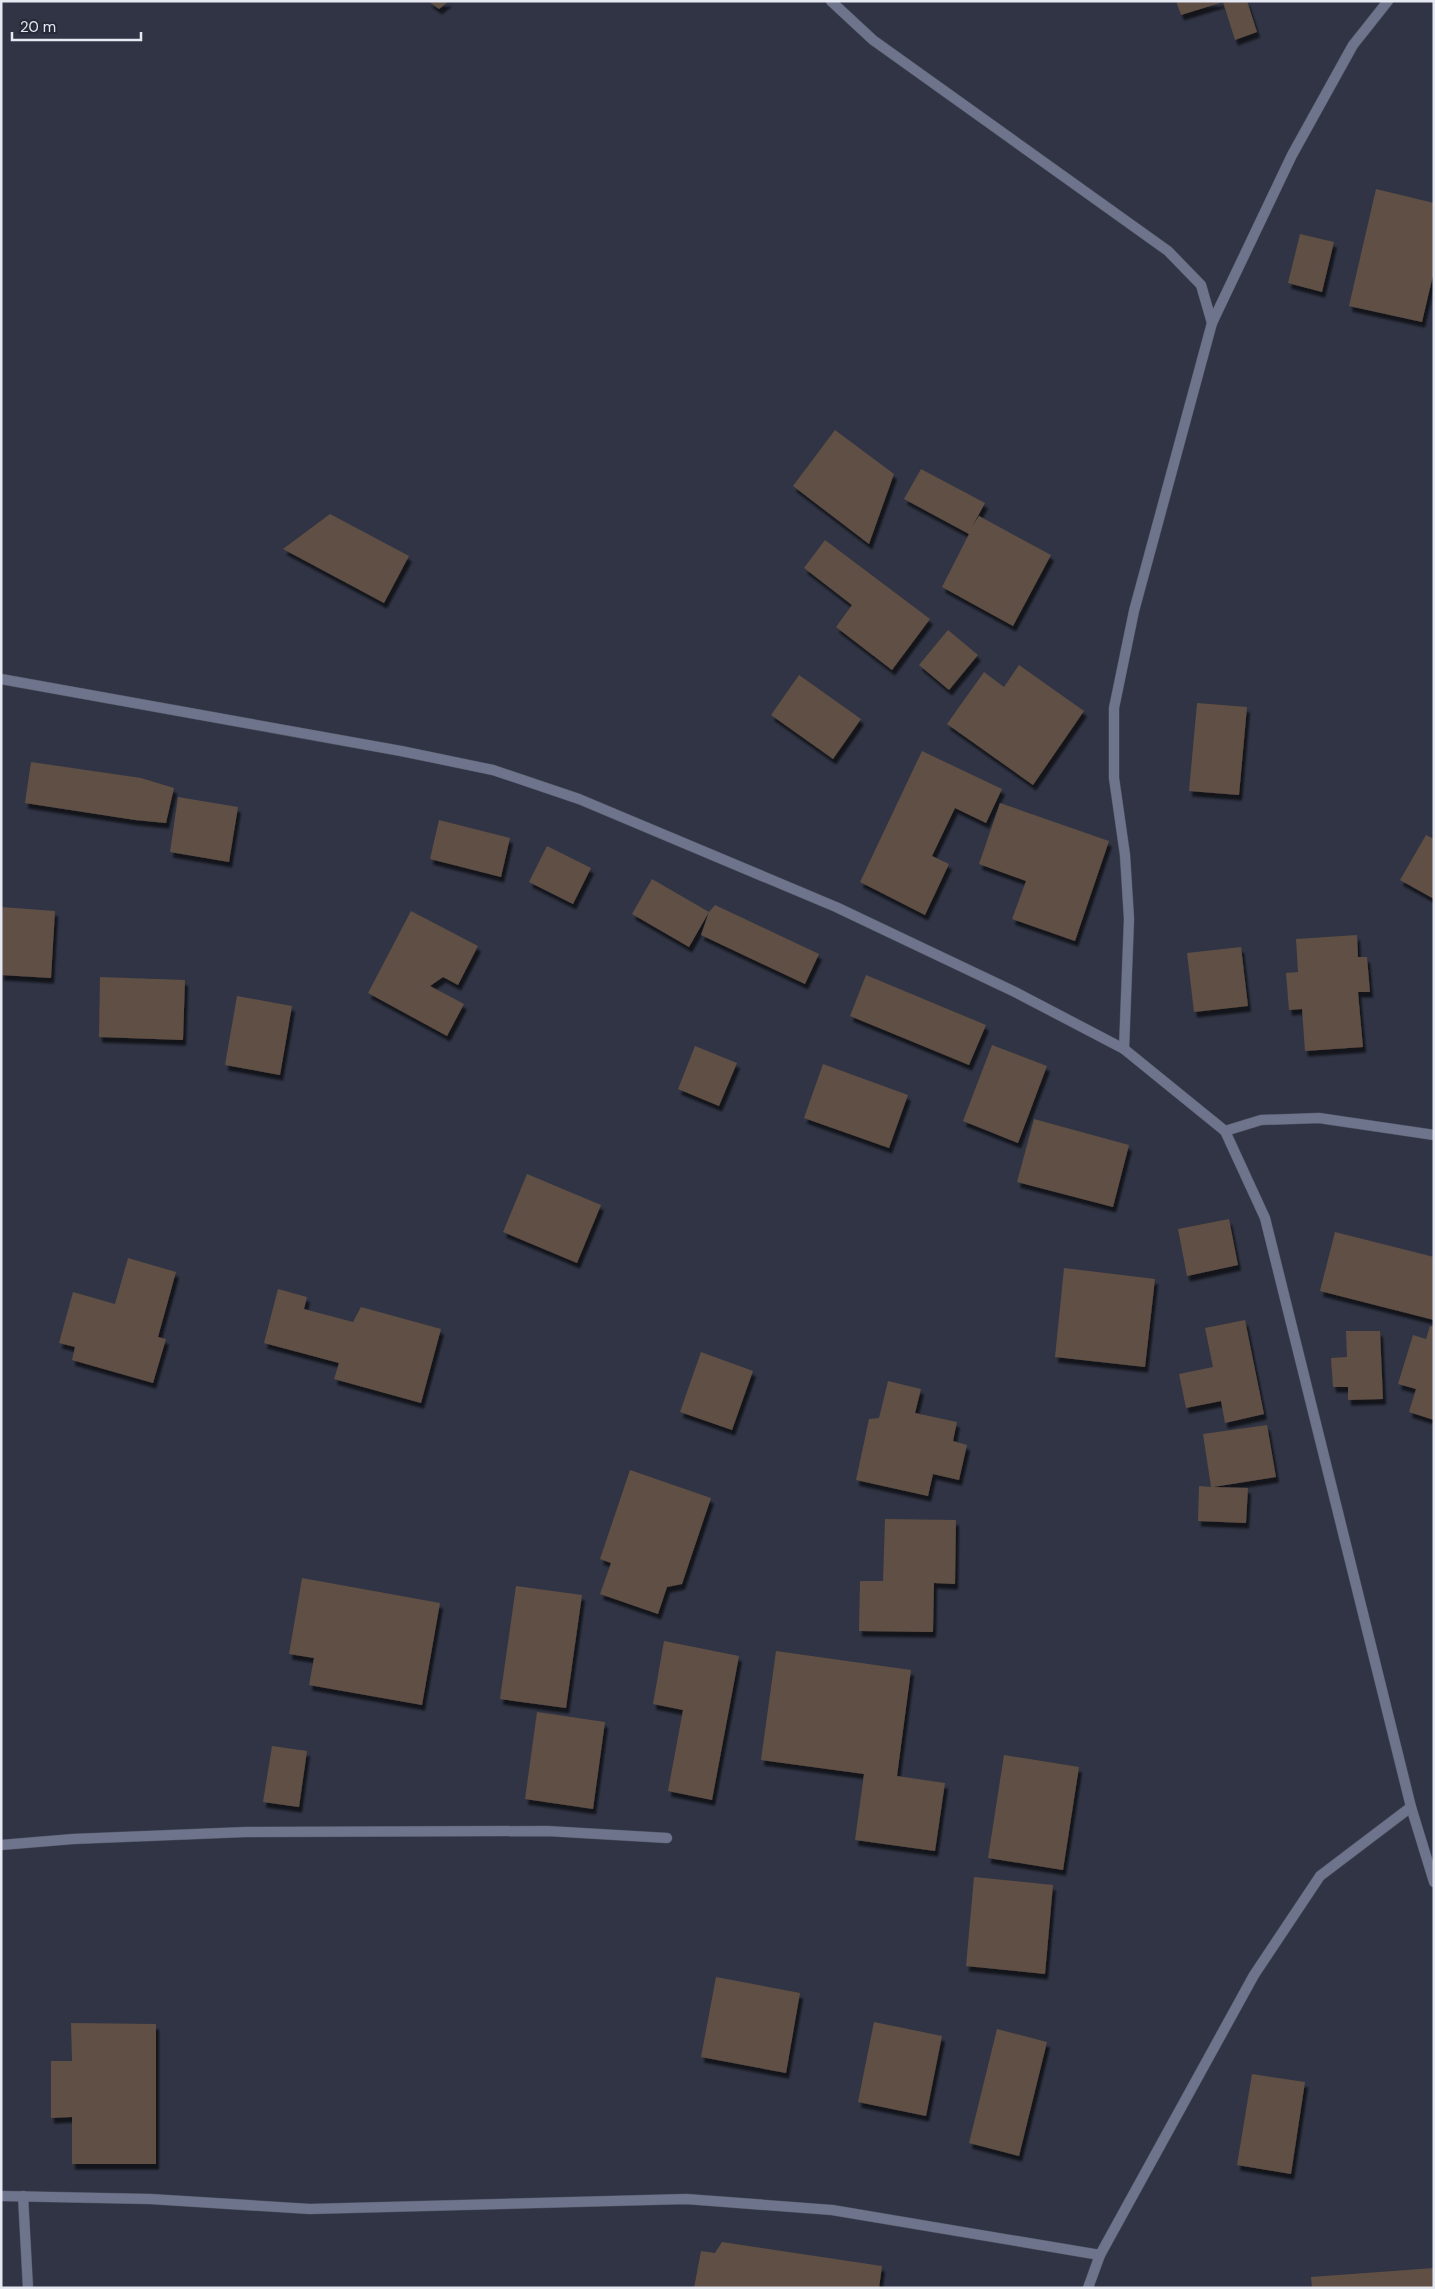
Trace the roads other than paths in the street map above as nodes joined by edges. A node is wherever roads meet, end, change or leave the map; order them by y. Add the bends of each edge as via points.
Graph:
1 (831, 1) edge
2 (1388, 1) edge
3 (1212, 323) junction
4 (1, 679) edge
5 (1124, 1049) junction
6 (1226, 1131) junction
7 (1434, 1135) edge
8 (1411, 1807) junction
9 (667, 1838) dead end
10 (1, 1845) edge
11 (1434, 1882) edge
12 (1, 2196) edge
13 (23, 2196) junction
14 (1100, 2255) junction
15 (28, 2288) edge
16 (1088, 2288) edge

1 - 3 street via 873,40 1168,251 1201,284
2 - 3 street via 1353,45 1297,147
3 - 5 street via 1134,611 1114,708 1114,778 1125,855 1129,919
4 - 5 street via 493,770 579,799 836,907 1016,992
5 - 6 street
6 - 7 street via 1261,1120 1319,1118
6 - 8 street via 1265,1218
8 - 11 street
8 - 14 street via 1320,1876 1254,1975
9 - 10 street via 547,1831 246,1832
12 - 13 street
13 - 14 street via 150,2199 310,2209 686,2199 832,2210
13 - 15 street
14 - 16 street

